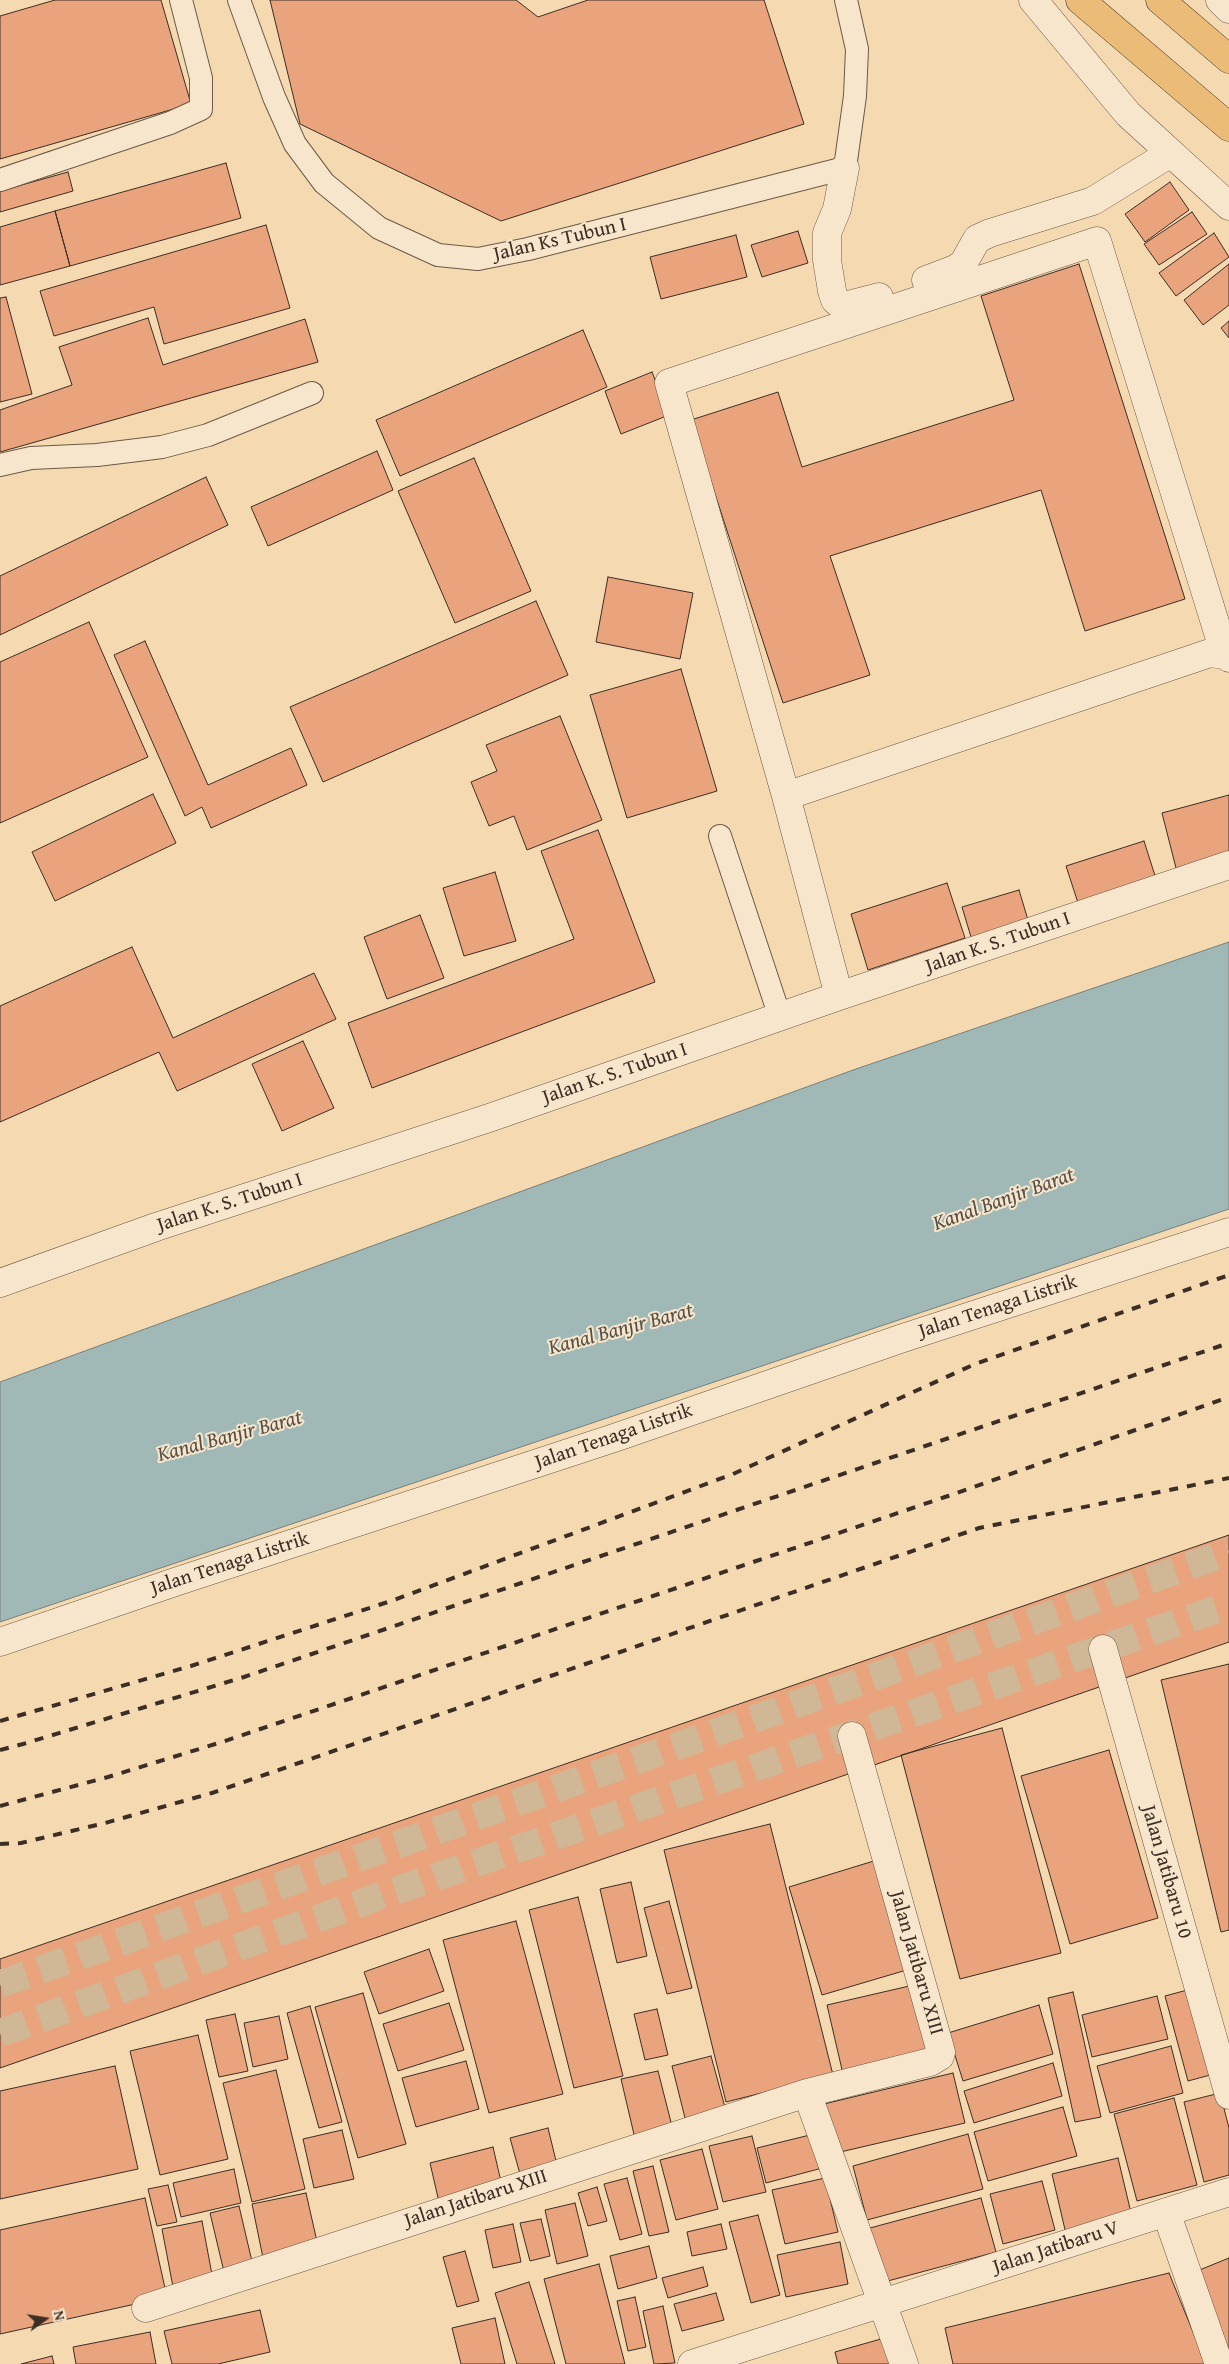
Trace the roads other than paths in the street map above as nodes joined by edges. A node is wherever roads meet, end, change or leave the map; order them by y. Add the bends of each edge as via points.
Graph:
1 (181, 0) edge
2 (239, 0) edge
3 (846, 0) edge
4 (1033, 0) edge
5 (1080, 0) edge
6 (1160, 0) edge
7 (1220, 0) edge
8 (1229, 9) edge
9 (1229, 60) edge
10 (1229, 128) edge
11 (1169, 154) junction
12 (845, 168) junction
13 (0, 180) edge
14 (1229, 206) edge
15 (312, 393) dead end
16 (0, 465) edge
17 (1227, 656) edge
18 (786, 796) junction
19 (720, 836) dead end
20 (1229, 865) edge
21 (839, 996) junction
22 (780, 1017) junction
23 (1229, 1232) edge
24 (0, 1283) edge
25 (0, 1642) edge
26 (1103, 1649) dead end
27 (852, 1736) dead end
28 (806, 2093) junction
29 (1229, 2095) edge
30 (1229, 2192) edge
31 (1166, 2212) junction
32 (882, 2304) junction
33 (146, 2308) dead end
34 (692, 2364) edge
35 (904, 2364) edge
36 (1219, 2364) edge

1 - 13 lane via 201,78 201,109 170,123
2 - 12 lane, Jalan Ks Tubun I via 267,79 292,136 324,183 379,228 438,255 478,259 528,249
3 - 12 lane via 857,49 855,96
4 - 11 street via 1128,114
5 - 10 main road
6 - 9 main road
7 - 8 street
11 - 12 street via 1093,201 990,232 977,239 969,256 955,269 886,295 841,305 835,300 829,278 827,232 837,210
11 - 14 street
15 - 16 lane via 208,435 162,447 31,458
17 - 18 street via 1210,653
17 - 18 street via 1097,241 669,383
18 - 21 street
19 - 22 lane
20 - 21 street, Jalan K. S. Tubun I
21 - 22 street, Jalan K. S. Tubun I
22 - 24 street, Jalan K. S. Tubun I via 489,1118 156,1227
23 - 25 street, Jalan Tenaga Listrik via 903,1338
26 - 29 street, Jalan Jatibaru 10
27 - 28 street, Jalan Jatibaru XIII via 941,2052 936,2060 930,2062
28 - 32 street
28 - 33 street, Jalan Jatibaru XIII
30 - 31 street, Jalan Jatibaru V
31 - 32 street, Jalan Jatibaru V
31 - 36 street
32 - 34 street, Jalan Jatibaru V
32 - 35 street

